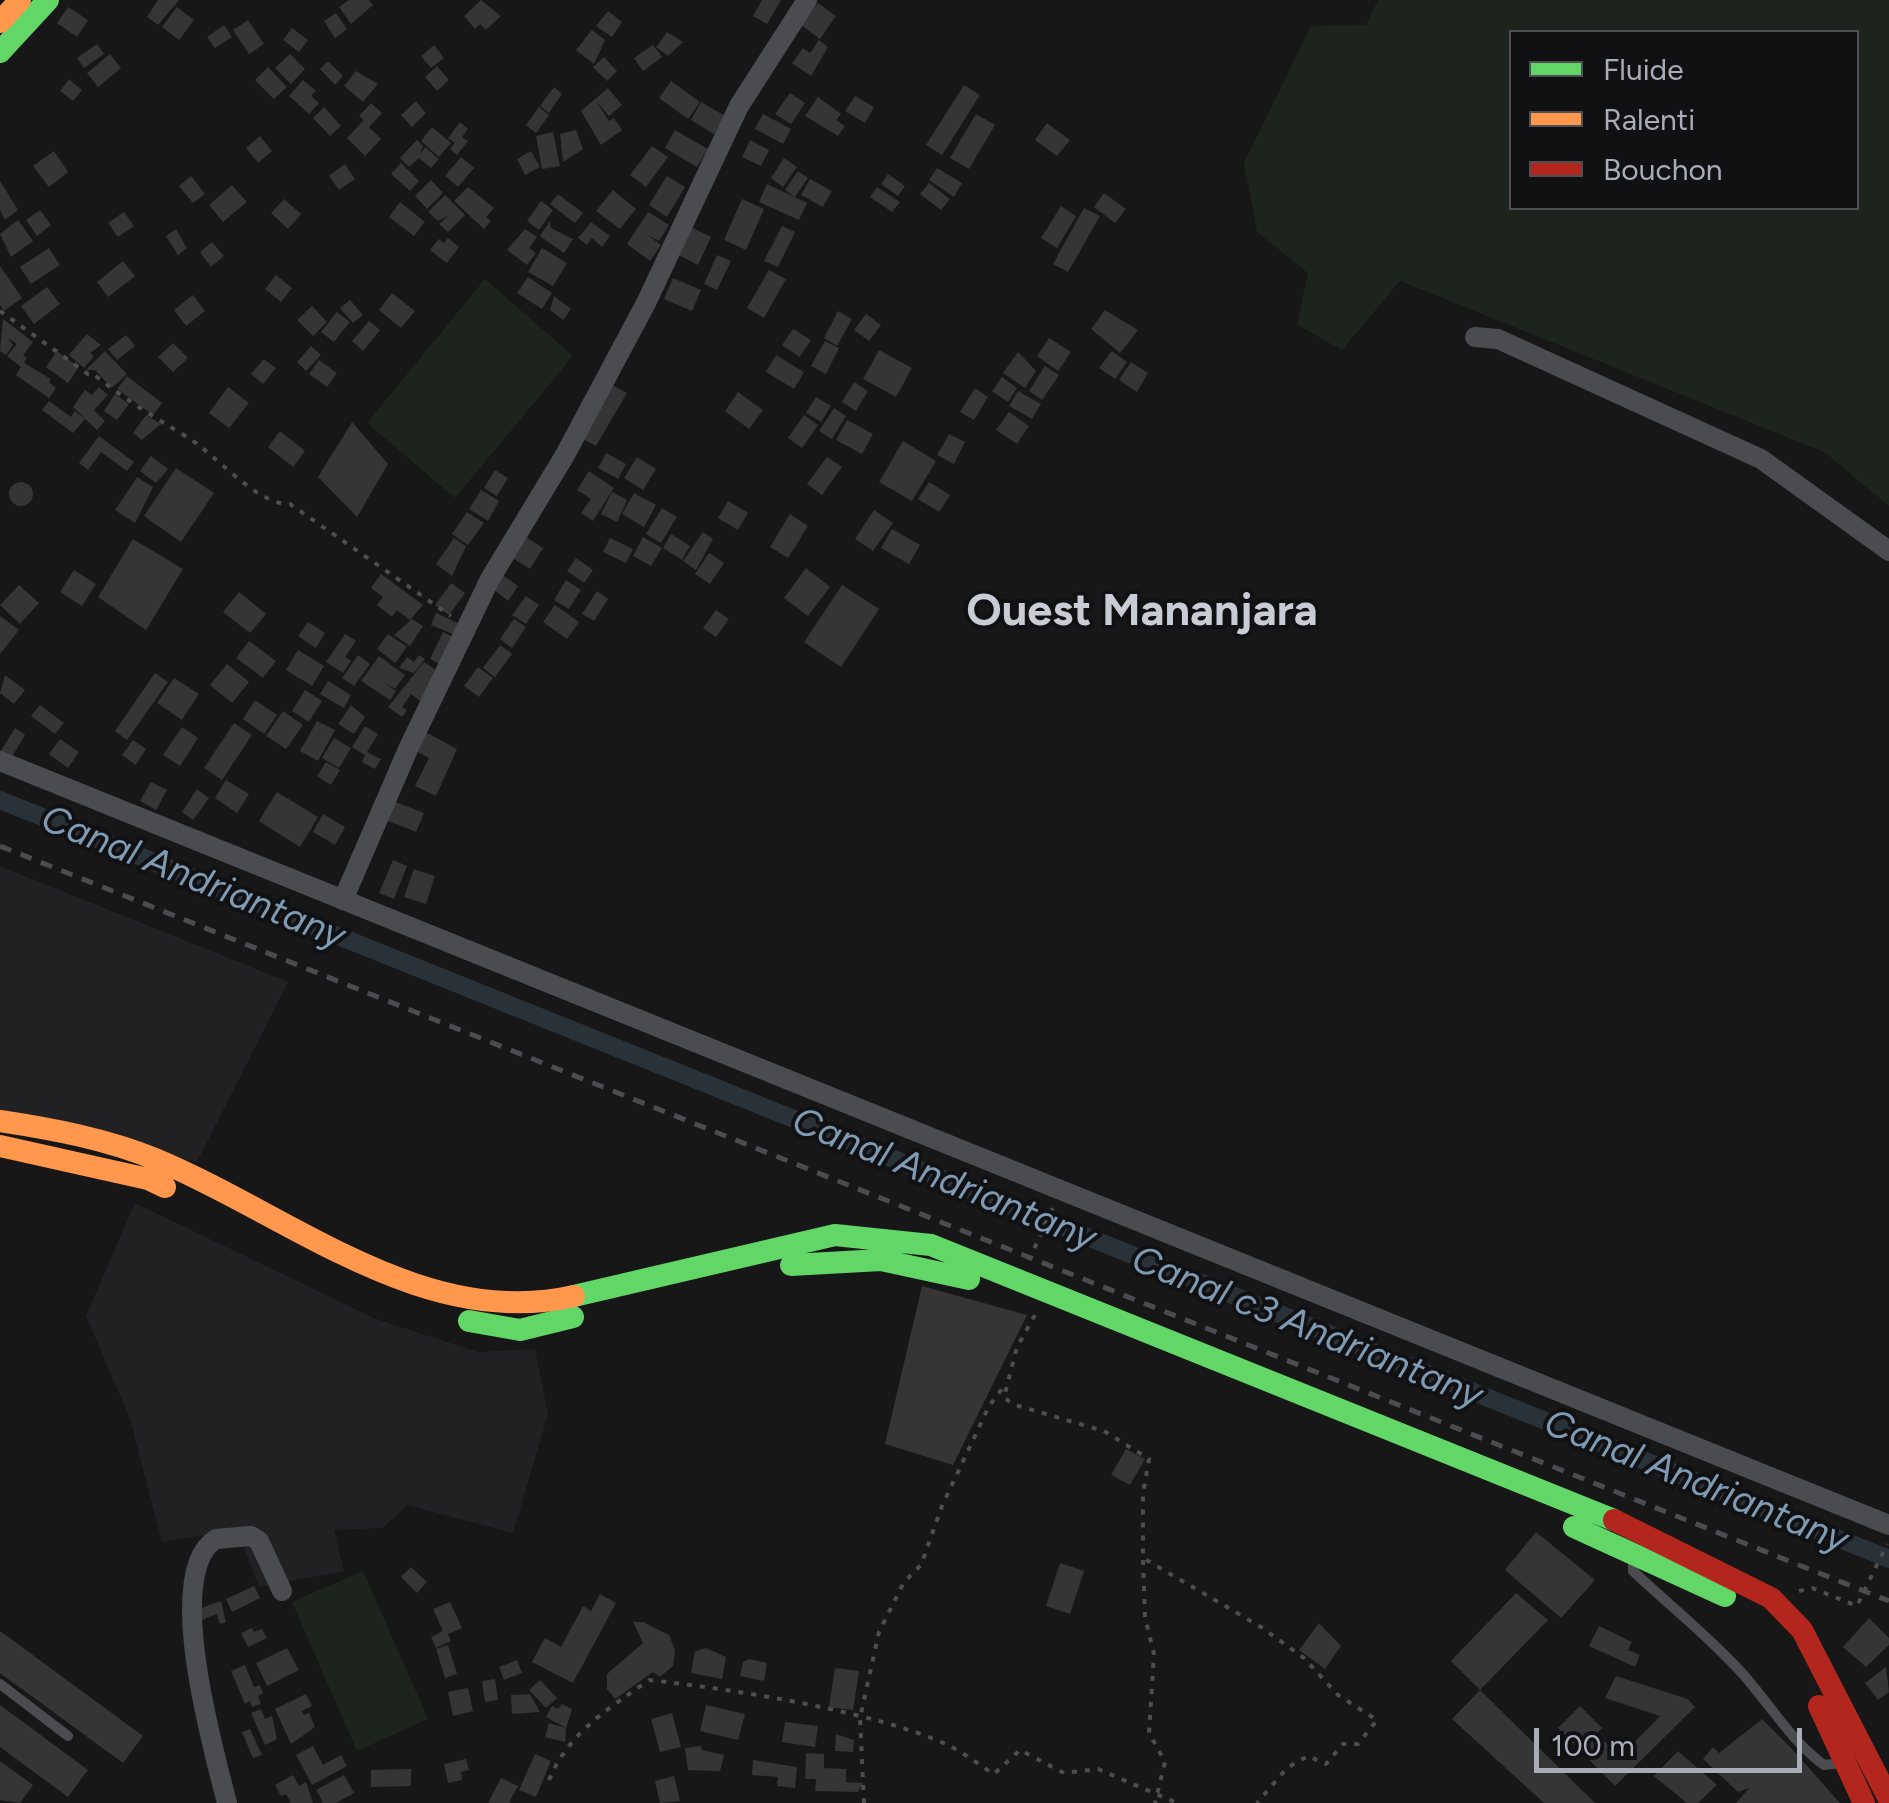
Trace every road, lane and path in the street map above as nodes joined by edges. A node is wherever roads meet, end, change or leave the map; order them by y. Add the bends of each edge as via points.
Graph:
1 (20, 0) edge
2 (48, 0) edge
3 (807, 0) edge
4 (0, 22) edge
5 (0, 52) edge
6 (0, 310) edge
7 (1475, 337) dead end
8 (1889, 551) edge
9 (468, 624) junction
10 (0, 761) edge
11 (343, 900) junction
12 (0, 1120) edge
13 (0, 1146) edge
14 (1054, 1204) dead end
15 (1024, 1281) junction
16 (414, 1307) dead end
17 (1039, 1307) junction
18 (450, 1318) dead end
19 (1005, 1385) junction
20 (1889, 1526) edge
21 (1642, 1531) junction
22 (1889, 1540) edge
23 (1633, 1554) junction
24 (1143, 1558) junction
25 (282, 1591) dead end
26 (1797, 1592) dead end
27 (0, 1684) edge
28 (860, 1718) junction
29 (68, 1736) dead end
30 (1861, 1747) junction
31 (1842, 1763) junction
32 (549, 1780) dead end
33 (1158, 1794) junction
34 (1889, 1799) edge
35 (227, 1803) edge
36 (864, 1803) edge
37 (1155, 1803) edge
38 (1178, 1803) edge
39 (1257, 1803) edge
40 (1864, 1803) edge

1 - 4 main road
2 - 5 main road
3 - 9 street via 739,106 646,303
6 - 9 path via 271,499 290,504 437,610
7 - 8 street via 1498,339 1761,459
9 - 11 street
10 - 11 street
11 - 20 street
12 - 15 main road via 154,1158 424,1289 507,1306 835,1235 931,1244
13 - 16 main road via 148,1179
14 - 15 path
15 - 21 main road
17 - 18 main road via 942,1269 832,1258 520,1330
17 - 19 path via 1016,1347
17 - 23 main road via 1468,1479
19 - 24 path via 1004,1397 1012,1404 1087,1424 1148,1459
19 - 28 path via 988,1406 921,1565 904,1582 879,1632
21 - 23 lane
21 - 30 main road via 1787,1612
22 - 26 path via 1856,1606 1812,1588
23 - 31 lane via 1633,1571 1741,1672 1810,1755 1824,1765
23 - 31 main road via 1736,1602 1776,1630 1804,1669
24 - 33 path via 1154,1654 1148,1733 1165,1762
24 - 39 path via 1261,1627 1377,1720 1358,1744 1343,1744 1326,1764 1308,1756 1287,1768
25 - 35 street via 252,1536 216,1538 198,1556 194,1633
27 - 29 lane
28 - 32 path via 649,1680 581,1729
28 - 33 path via 950,1746 994,1774 1020,1750 1064,1773 1098,1769
28 - 36 path
30 - 31 lane
30 - 34 main road
31 - 40 main road
33 - 37 path
33 - 38 path

